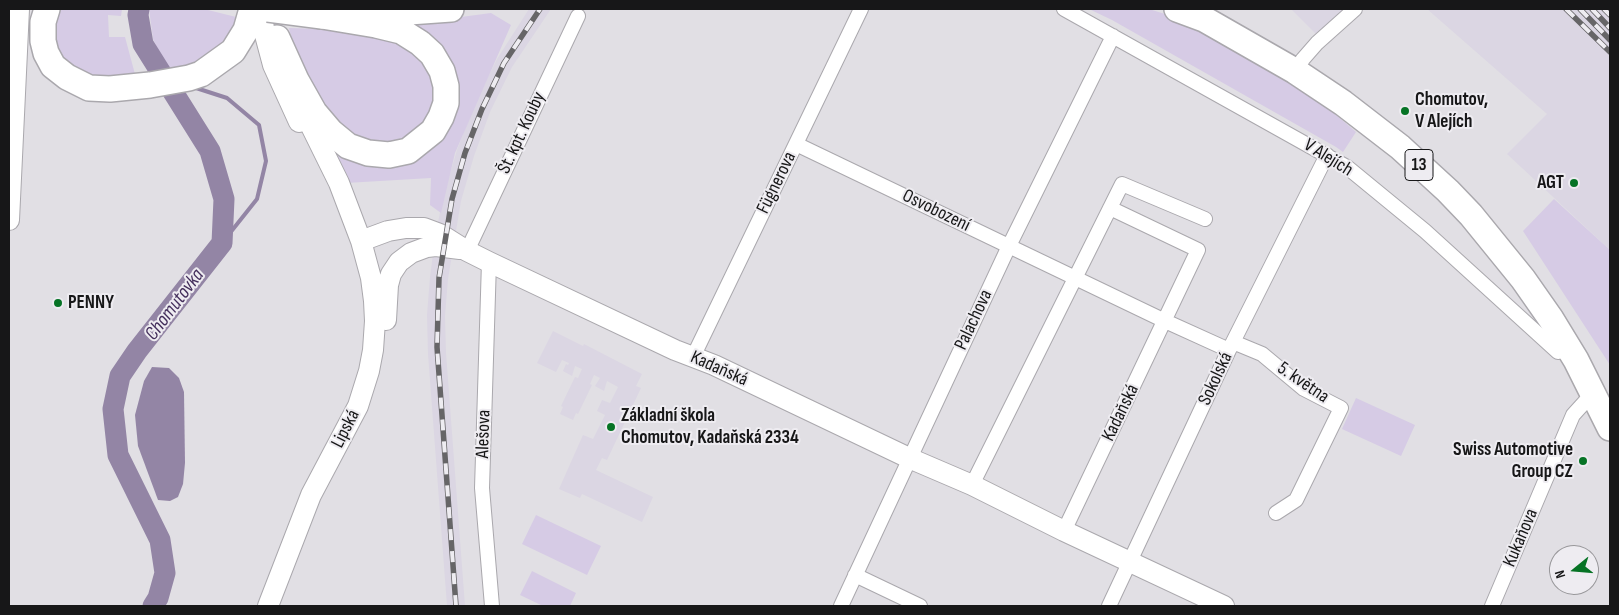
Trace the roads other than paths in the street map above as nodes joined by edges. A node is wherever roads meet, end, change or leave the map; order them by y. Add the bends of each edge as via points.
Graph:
1 (19, 9) edge
2 (48, 9) edge
3 (252, 9) edge
4 (261, 9) edge
5 (268, 9) edge
6 (272, 9) edge
7 (451, 9) edge
8 (861, 9) edge
9 (1064, 9) edge
10 (1177, 9) edge
11 (1212, 9) edge
12 (1355, 9) edge
13 (322, 16) junction
14 (578, 16) dead end
15 (1113, 36) junction
16 (277, 38) junction
17 (1299, 65) junction
18 (796, 144) junction
19 (1328, 155) junction
20 (1110, 208) junction
21 (9, 220) edge
22 (1205, 220) dead end
23 (361, 241) junction
24 (1009, 246) junction
25 (467, 251) junction
26 (489, 262) junction
27 (1076, 278) junction
28 (1165, 321) junction
29 (1231, 346) junction
30 (1558, 352) dead end
31 (693, 357) junction
32 (1603, 393) edge
33 (358, 406) junction
34 (1610, 428) edge
35 (909, 458) junction
36 (972, 485) junction
37 (1276, 513) dead end
38 (1064, 531) junction
39 (1130, 562) junction
40 (855, 575) junction
41 (268, 606) edge
42 (492, 606) edge
43 (840, 606) edge
44 (920, 606) edge
45 (1109, 606) edge
46 (1224, 606) edge
47 (1492, 606) edge

1 - 21 street
2 - 3 highway via 43,22 43,41 53,66 89,88 110,89 150,85 201,74 233,51 246,30
4 - 23 street, Lipská via 273,65 283,89 332,190
5 - 13 highway, bridge
6 - 16 street, Lipská
7 - 13 highway
8 - 18 street, Fügnerova
9 - 15 street, V Alejích
10 - 17 highway, 13
11 - 17 highway, 13
12 - 17 street
13 - 16 highway via 401,31 432,54 442,71 446,103 433,131 408,151 389,156 368,153 348,146 330,132 314,112
14 - 25 street, Št. kpt. Kouby
15 - 19 street, V Alejích
15 - 24 street, Palachova
16 - 23 street, Lipská via 292,86 339,183
17 - 32 highway, 13 via 1350,90 1410,136 1480,204 1533,268 1561,309 1587,351
18 - 24 street, Osvobození
18 - 31 street, Fügnerova
19 - 29 street, Sokolská
19 - 30 street, V Alejích via 1425,232
20 - 22 street via 1122,184
20 - 27 street
20 - 28 street via 1198,250
23 - 25 street, Kadaňská via 388,231 424,228
23 - 33 street, Lipská via 371,278 375,322 369,371
24 - 27 street, Osvobození
24 - 35 street, Palachova
25 - 26 street, Kadaňská
25 - 33 street, Kadaňská via 427,247 410,253 399,262 388,285 384,350
26 - 31 street, Kadaňská
26 - 42 street, Alešova via 482,488
27 - 28 street, Osvobození
27 - 36 street
28 - 29 street, Osvobození
28 - 38 street, Kadaňská
29 - 37 street, 5. května via 1262,354 1304,389 1341,408 1296,500
29 - 39 street, Sokolská
31 - 35 street, Kadaňská
32 - 34 highway, 13
32 - 47 street, Kukaňova via 1573,415
33 - 41 street, Lipská via 311,495
35 - 36 street, Kadaňská
35 - 40 street, Palachova
36 - 38 street, Kadaňská
38 - 39 street, Kadaňská
39 - 45 street, Sokolská
39 - 46 street, Kadaňská
40 - 43 street, Palachova
40 - 44 street

